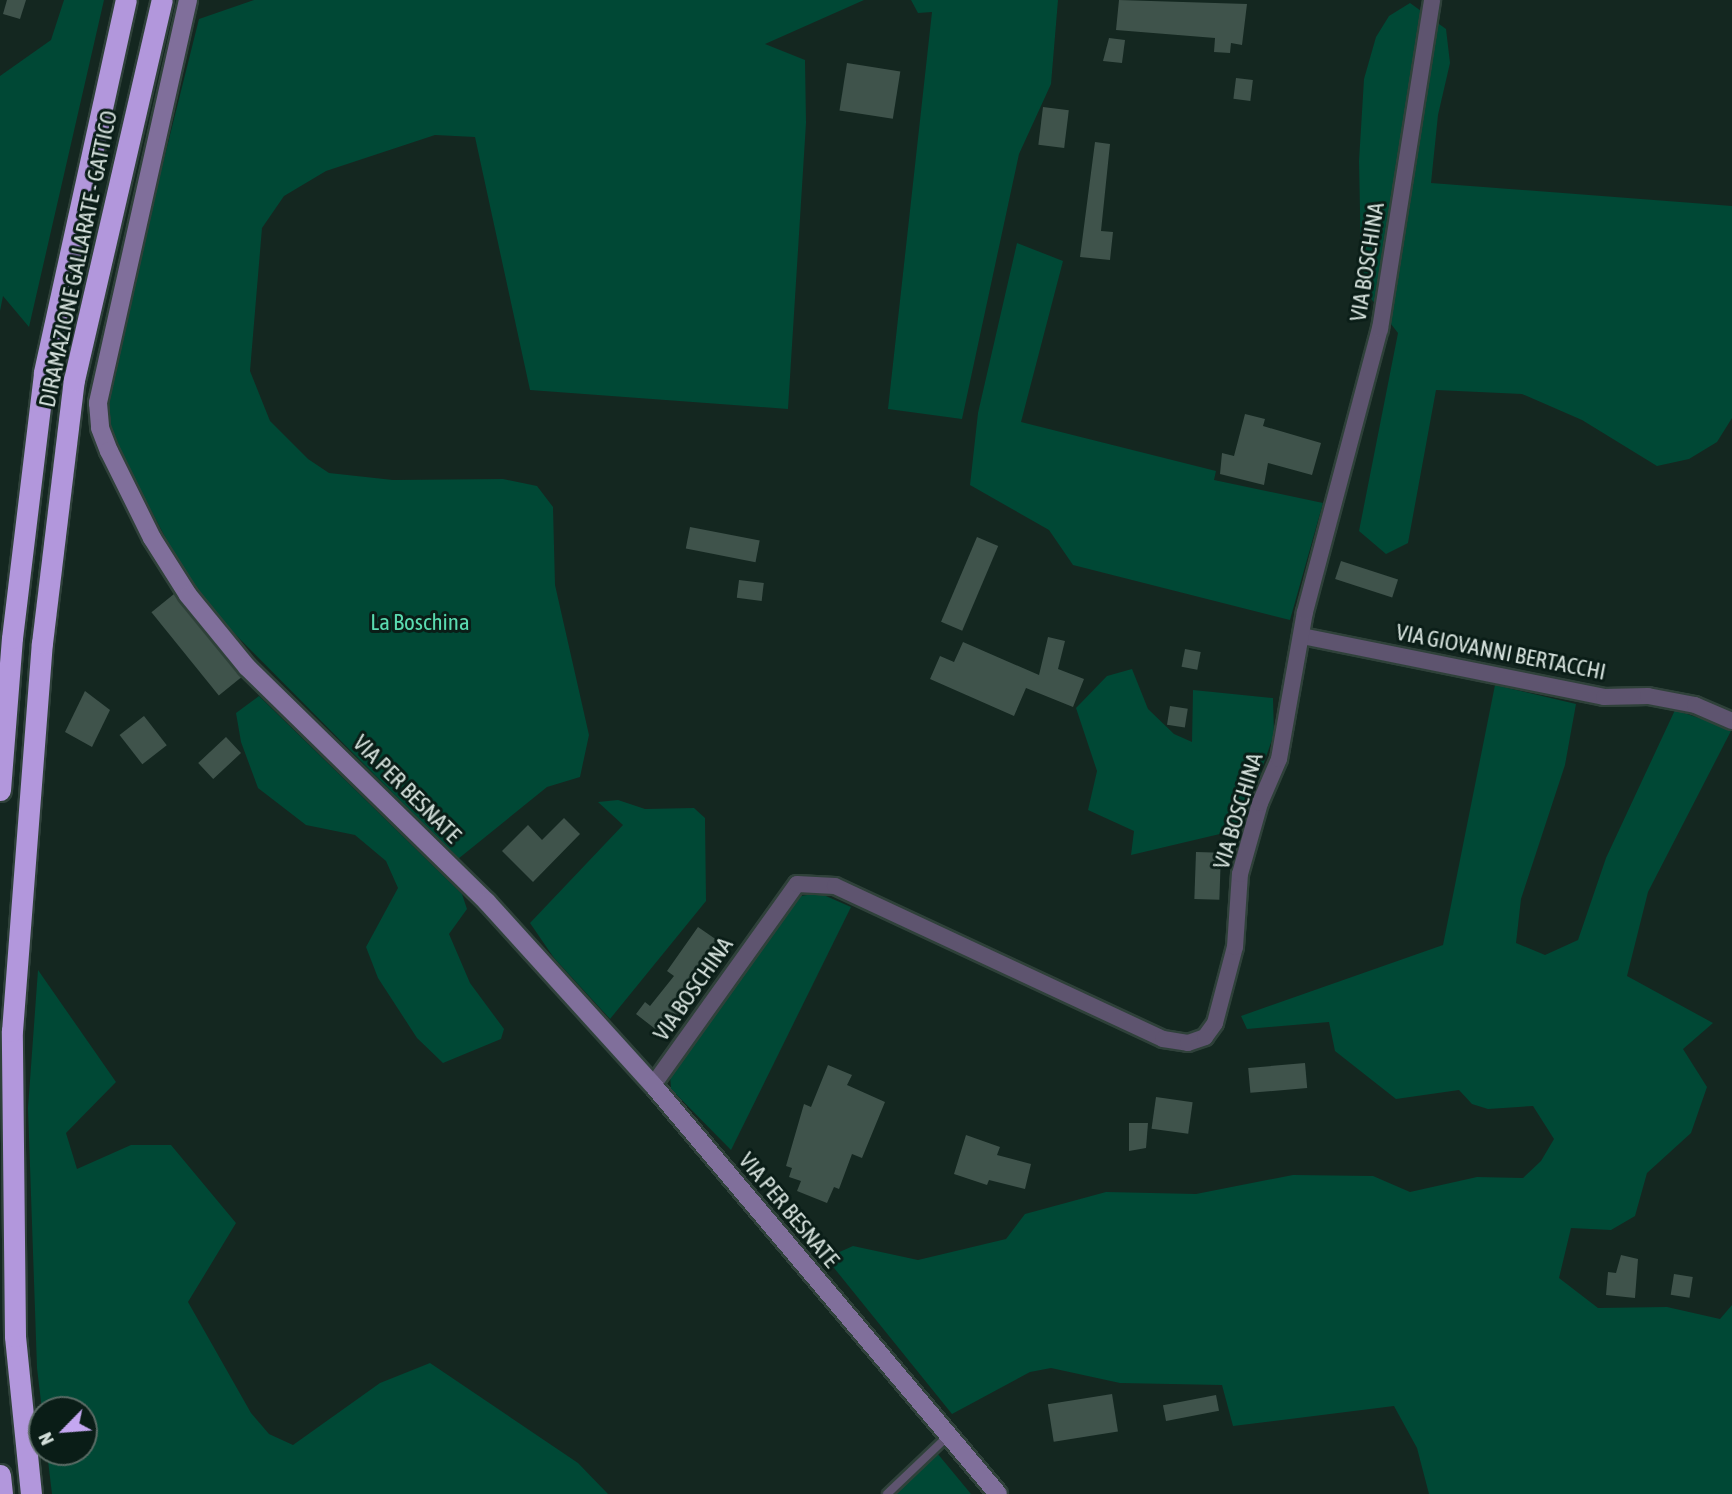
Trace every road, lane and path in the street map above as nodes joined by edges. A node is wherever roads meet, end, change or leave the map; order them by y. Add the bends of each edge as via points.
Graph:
1 (126, 0) edge
2 (162, 0) edge
3 (188, 0) edge
4 (1432, 0) edge
5 (1302, 636) junction
6 (1732, 721) edge
7 (0, 790) edge
8 (653, 1086) junction
9 (948, 1436) junction
10 (0, 1475) edge
11 (2, 1494) edge
12 (31, 1494) edge
13 (887, 1494) edge
14 (999, 1494) edge

1 - 7 highway, DIRAMAZIONE GALLARATE - GATTICO via 44,372 12,638
2 - 12 highway, DIRAMAZIONE GALLARATE - GATTICO via 74,380 42,643 12,1031 15,1336
3 - 8 street, VIA PER BESNATE via 98,403 100,428 109,451 152,538 247,667 487,902
4 - 5 street, VIA BOSCHINA via 1380,329
5 - 6 street, VIA GIOVANNI BERTACCHI via 1604,697 1648,696 1695,705
5 - 8 street, VIA BOSCHINA via 1279,759 1260,803 1240,874 1226,994 1205,1037 1188,1043 1163,1039 835,886 797,884
8 - 9 street, VIA PER BESNATE
9 - 13 lane
9 - 14 street, VIA PER BESNATE
10 - 11 highway

